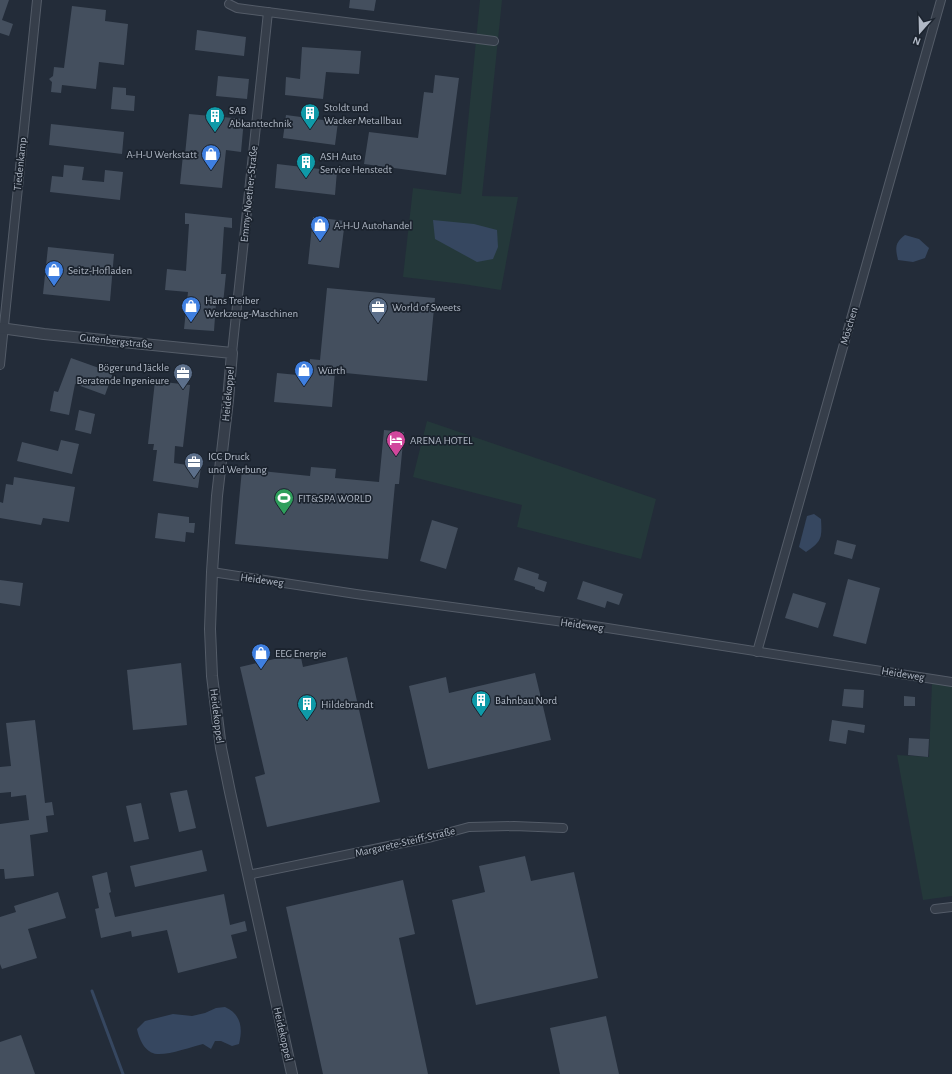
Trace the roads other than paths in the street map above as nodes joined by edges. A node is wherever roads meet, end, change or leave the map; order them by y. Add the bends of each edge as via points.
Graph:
1 (37, 0) edge
2 (941, 0) edge
3 (229, 4) dead end
4 (268, 12) junction
5 (494, 42) dead end
6 (2, 328) edge
7 (232, 352) junction
8 (0, 365) edge
9 (212, 572) junction
10 (757, 652) junction
11 (952, 682) edge
12 (563, 828) dead end
13 (248, 875) junction
14 (952, 907) edge
15 (935, 909) dead end
16 (292, 1074) edge

1 - 6 street, Tiedenkamp
2 - 10 street, Möschen
3 - 4 street via 237,8
4 - 5 street
4 - 7 street, Emmy-Noether-Straße
6 - 7 street, Gutenbergstraße
6 - 8 street, Tiedenkamp
7 - 9 street, Heidekoppel
9 - 10 street, Heideweg via 601,627
9 - 13 street, Heidekoppel via 212,676 221,748
10 - 11 street, Heideweg
12 - 13 street, Margarete-Steiff-Straße via 469,827
13 - 16 street, Heidekoppel
14 - 15 street

